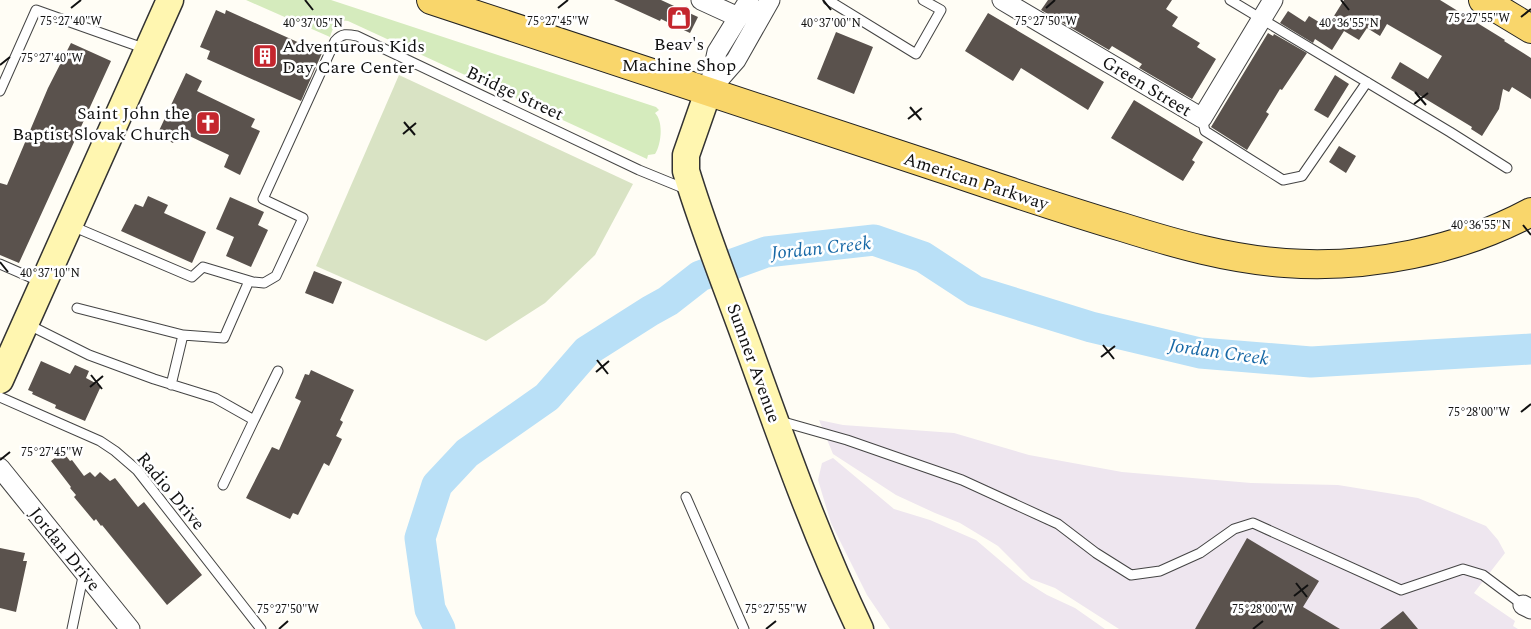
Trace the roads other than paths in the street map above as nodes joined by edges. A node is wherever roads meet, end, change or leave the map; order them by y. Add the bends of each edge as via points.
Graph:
1 (170, 0) edge
2 (431, 0) edge
3 (701, 0) edge
4 (749, 0) edge
5 (770, 0) edge
6 (828, 0) edge
7 (923, 0) edge
8 (1002, 0) edge
9 (1230, 0) edge
10 (1273, 0) edge
11 (1483, 0) edge
12 (738, 18) junction
13 (1261, 19) junction
14 (1531, 29) edge
15 (147, 49) junction
16 (1367, 82) junction
17 (0, 91) edge
18 (708, 92) junction
19 (1202, 118) junction
20 (1507, 168) dead end
21 (697, 203) junction
22 (1531, 212) edge
23 (69, 225) junction
24 (0, 264) edge
25 (249, 281) junction
26 (43, 282) junction
27 (77, 308) dead end
28 (24, 323) junction
29 (183, 335) junction
30 (278, 370) dead end
31 (0, 380) edge
32 (171, 385) junction
33 (0, 397) edge
34 (254, 420) junction
35 (775, 420) junction
36 (0, 468) edge
37 (223, 485) dead end
38 (686, 497) dead end
39 (84, 572) junction
40 (1527, 607) edge
41 (72, 629) edge
42 (130, 629) edge
43 (261, 629) edge
44 (744, 629) edge
45 (860, 629) edge

1 - 15 street
2 - 18 main road, American Parkway
3 - 12 street
4 - 12 street
5 - 18 street via 736,60
6 - 7 lane via 916,54 941,10
8 - 19 street, Green Street
9 - 13 lane
10 - 13 street
11 - 14 main road
12 - 18 street via 717,52
13 - 16 lane
13 - 19 street
15 - 17 lane via 36,10
15 - 23 street
16 - 19 lane, Green Street via 1302,176 1283,180 1206,131
16 - 20 lane
18 - 21 street, Sumner Avenue via 686,155 686,171
18 - 22 main road, American Parkway via 1070,212 1182,245 1256,260 1338,264 1388,259 1436,249 1483,234
21 - 25 lane, Bridge Street via 639,170 358,36 340,35 263,199 303,218 276,276 264,283
21 - 35 street, Sumner Avenue
23 - 25 lane via 192,277 203,267
23 - 26 street
24 - 26 lane
25 - 29 lane via 224,338
26 - 28 street
27 - 29 lane
28 - 31 street
28 - 32 lane via 89,355
29 - 32 lane
30 - 34 lane
32 - 34 lane via 215,398
33 - 43 lane, Radio Drive via 100,441 137,470
34 - 37 lane
35 - 40 lane via 847,440 962,480 1058,524 1131,575 1160,571 1200,553 1234,528 1253,523 1401,590 1463,569 1483,575
35 - 45 street, Sumner Avenue via 835,576
36 - 39 street, Jordan Drive
38 - 44 lane
39 - 41 lane
39 - 42 street, Jordan Drive

